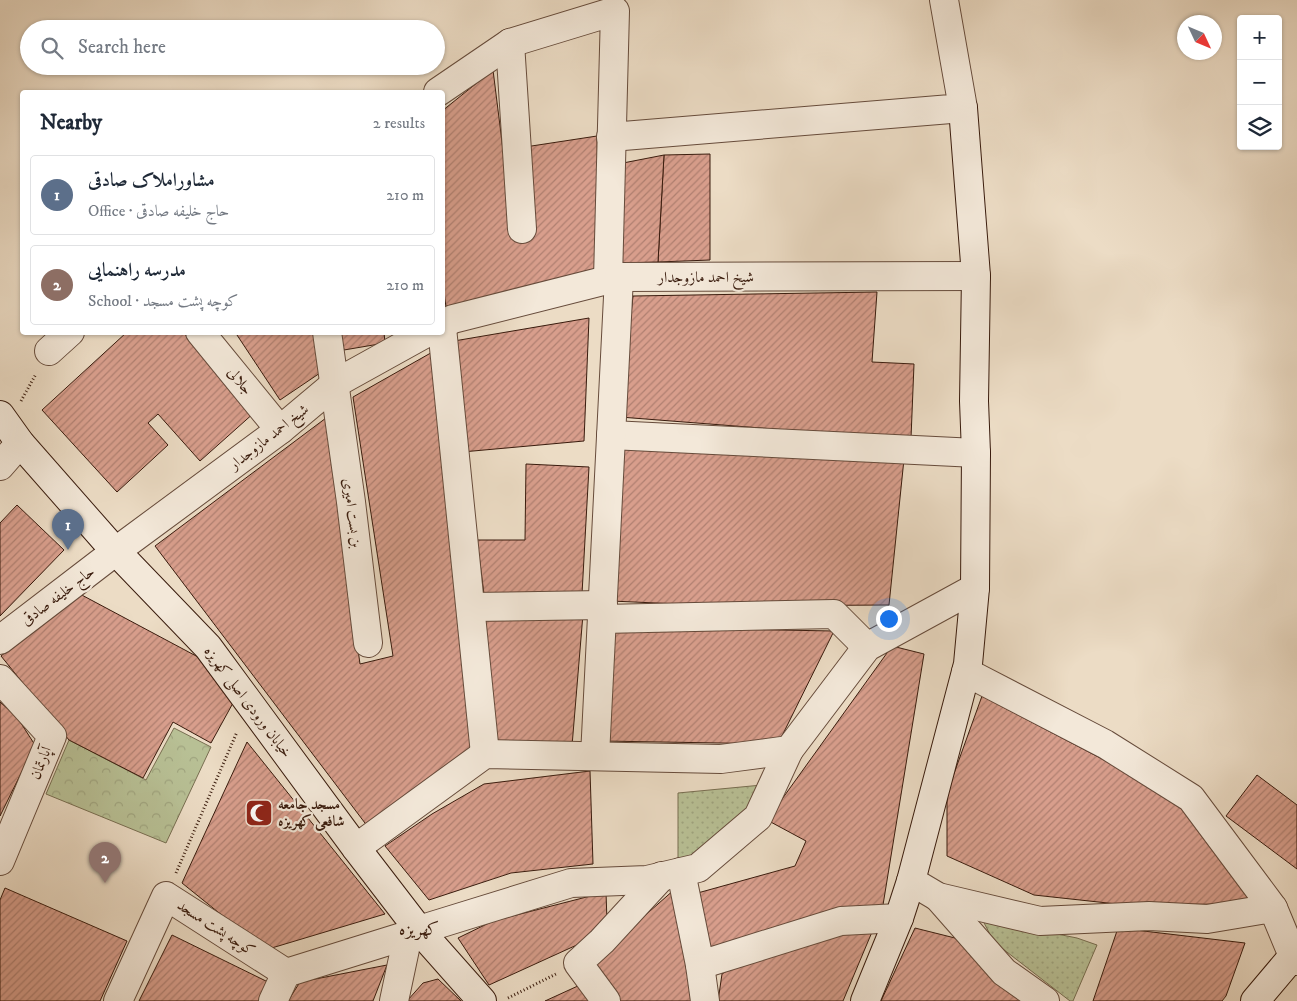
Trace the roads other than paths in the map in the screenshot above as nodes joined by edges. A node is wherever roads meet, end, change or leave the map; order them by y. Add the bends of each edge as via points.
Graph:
1 (944, 0) edge
2 (510, 43) junction
3 (441, 90) edge
4 (963, 108) junction
5 (612, 137) junction
6 (522, 229) dead end
7 (976, 276) junction
8 (614, 278) junction
9 (445, 322) edge
10 (67, 335) edge
11 (202, 335) edge
12 (328, 335) edge
13 (423, 335) edge
14 (443, 335) edge
15 (49, 351) road end
16 (336, 383) junction
17 (9, 428) edge
18 (280, 430) junction
19 (611, 435) junction
20 (976, 453) junction
21 (0, 466) edge
22 (116, 551) junction
23 (975, 588) junction
24 (470, 607) junction
25 (602, 612) junction
26 (0, 640) edge
27 (368, 643) dead end
28 (867, 647) junction
29 (966, 672) junction
30 (0, 679) edge
31 (789, 750) junction
32 (485, 754) junction
33 (594, 756) junction
34 (356, 848) junction
35 (0, 862) edge
36 (672, 874) junction
37 (911, 881) junction
38 (938, 897) junction
39 (1273, 908) junction
40 (899, 918) junction
41 (414, 933) junction
42 (1296, 954) edge
43 (700, 965) junction
44 (286, 973) junction
45 (118, 1001) edge
46 (272, 1001) edge
47 (394, 1001) edge
48 (482, 1001) edge
49 (606, 1001) edge
50 (705, 1001) edge
51 (865, 1001) edge
52 (1045, 1001) edge
53 (1255, 1001) edge

1 - 4 street
2 - 3 street
2 - 5 street via 615,11
2 - 6 street
4 - 5 street
4 - 7 street
5 - 8 street
7 - 8 street, شیخ احمد مازوجدار
7 - 20 street
8 - 9 street, شیخ احمد مازوجدار
8 - 19 street
10 - 15 street
11 - 18 street, جلالی
12 - 16 street, بن بست امیری
13 - 16 street, شیخ احمد مازوجدار
14 - 24 street
16 - 18 street, شیخ احمد مازوجدار
16 - 27 street, بن بست امیری
17 - 21 street
17 - 22 street, خیابان ورودی اصلی کهریزه
18 - 22 street, شیخ احمد مازوجدار
19 - 20 street
19 - 25 street
20 - 23 street
22 - 26 street, حاج خلیفه صادقی
22 - 34 street, خیابان ورودی اصلی کهریزه via 208,647
23 - 28 street
23 - 29 street
24 - 25 street
24 - 32 street
25 - 28 street via 834,614
25 - 33 street
28 - 31 street
29 - 37 street
29 - 39 street via 1105,744 1190,798
30 - 35 street, آپارتمان via 52,736
31 - 33 street via 721,759
31 - 36 street via 758,817 698,868
32 - 33 street
32 - 34 street
34 - 41 street, خیابان ورودی اصلی کهریزه
36 - 41 street via 647,880 571,883
36 - 43 street
36 - 49 street via 578,963
37 - 38 street
37 - 40 street
38 - 39 street via 1040,921 1149,916 1207,920
38 - 52 street via 1004,972
39 - 42 street
40 - 43 street via 841,921
40 - 51 street
41 - 44 street
41 - 47 street
41 - 48 street, خیابان ورودی اصلی کهریزه
42 - 53 street
43 - 50 street
44 - 45 street, کوچه پشت مسجد via 166,896
44 - 46 street

